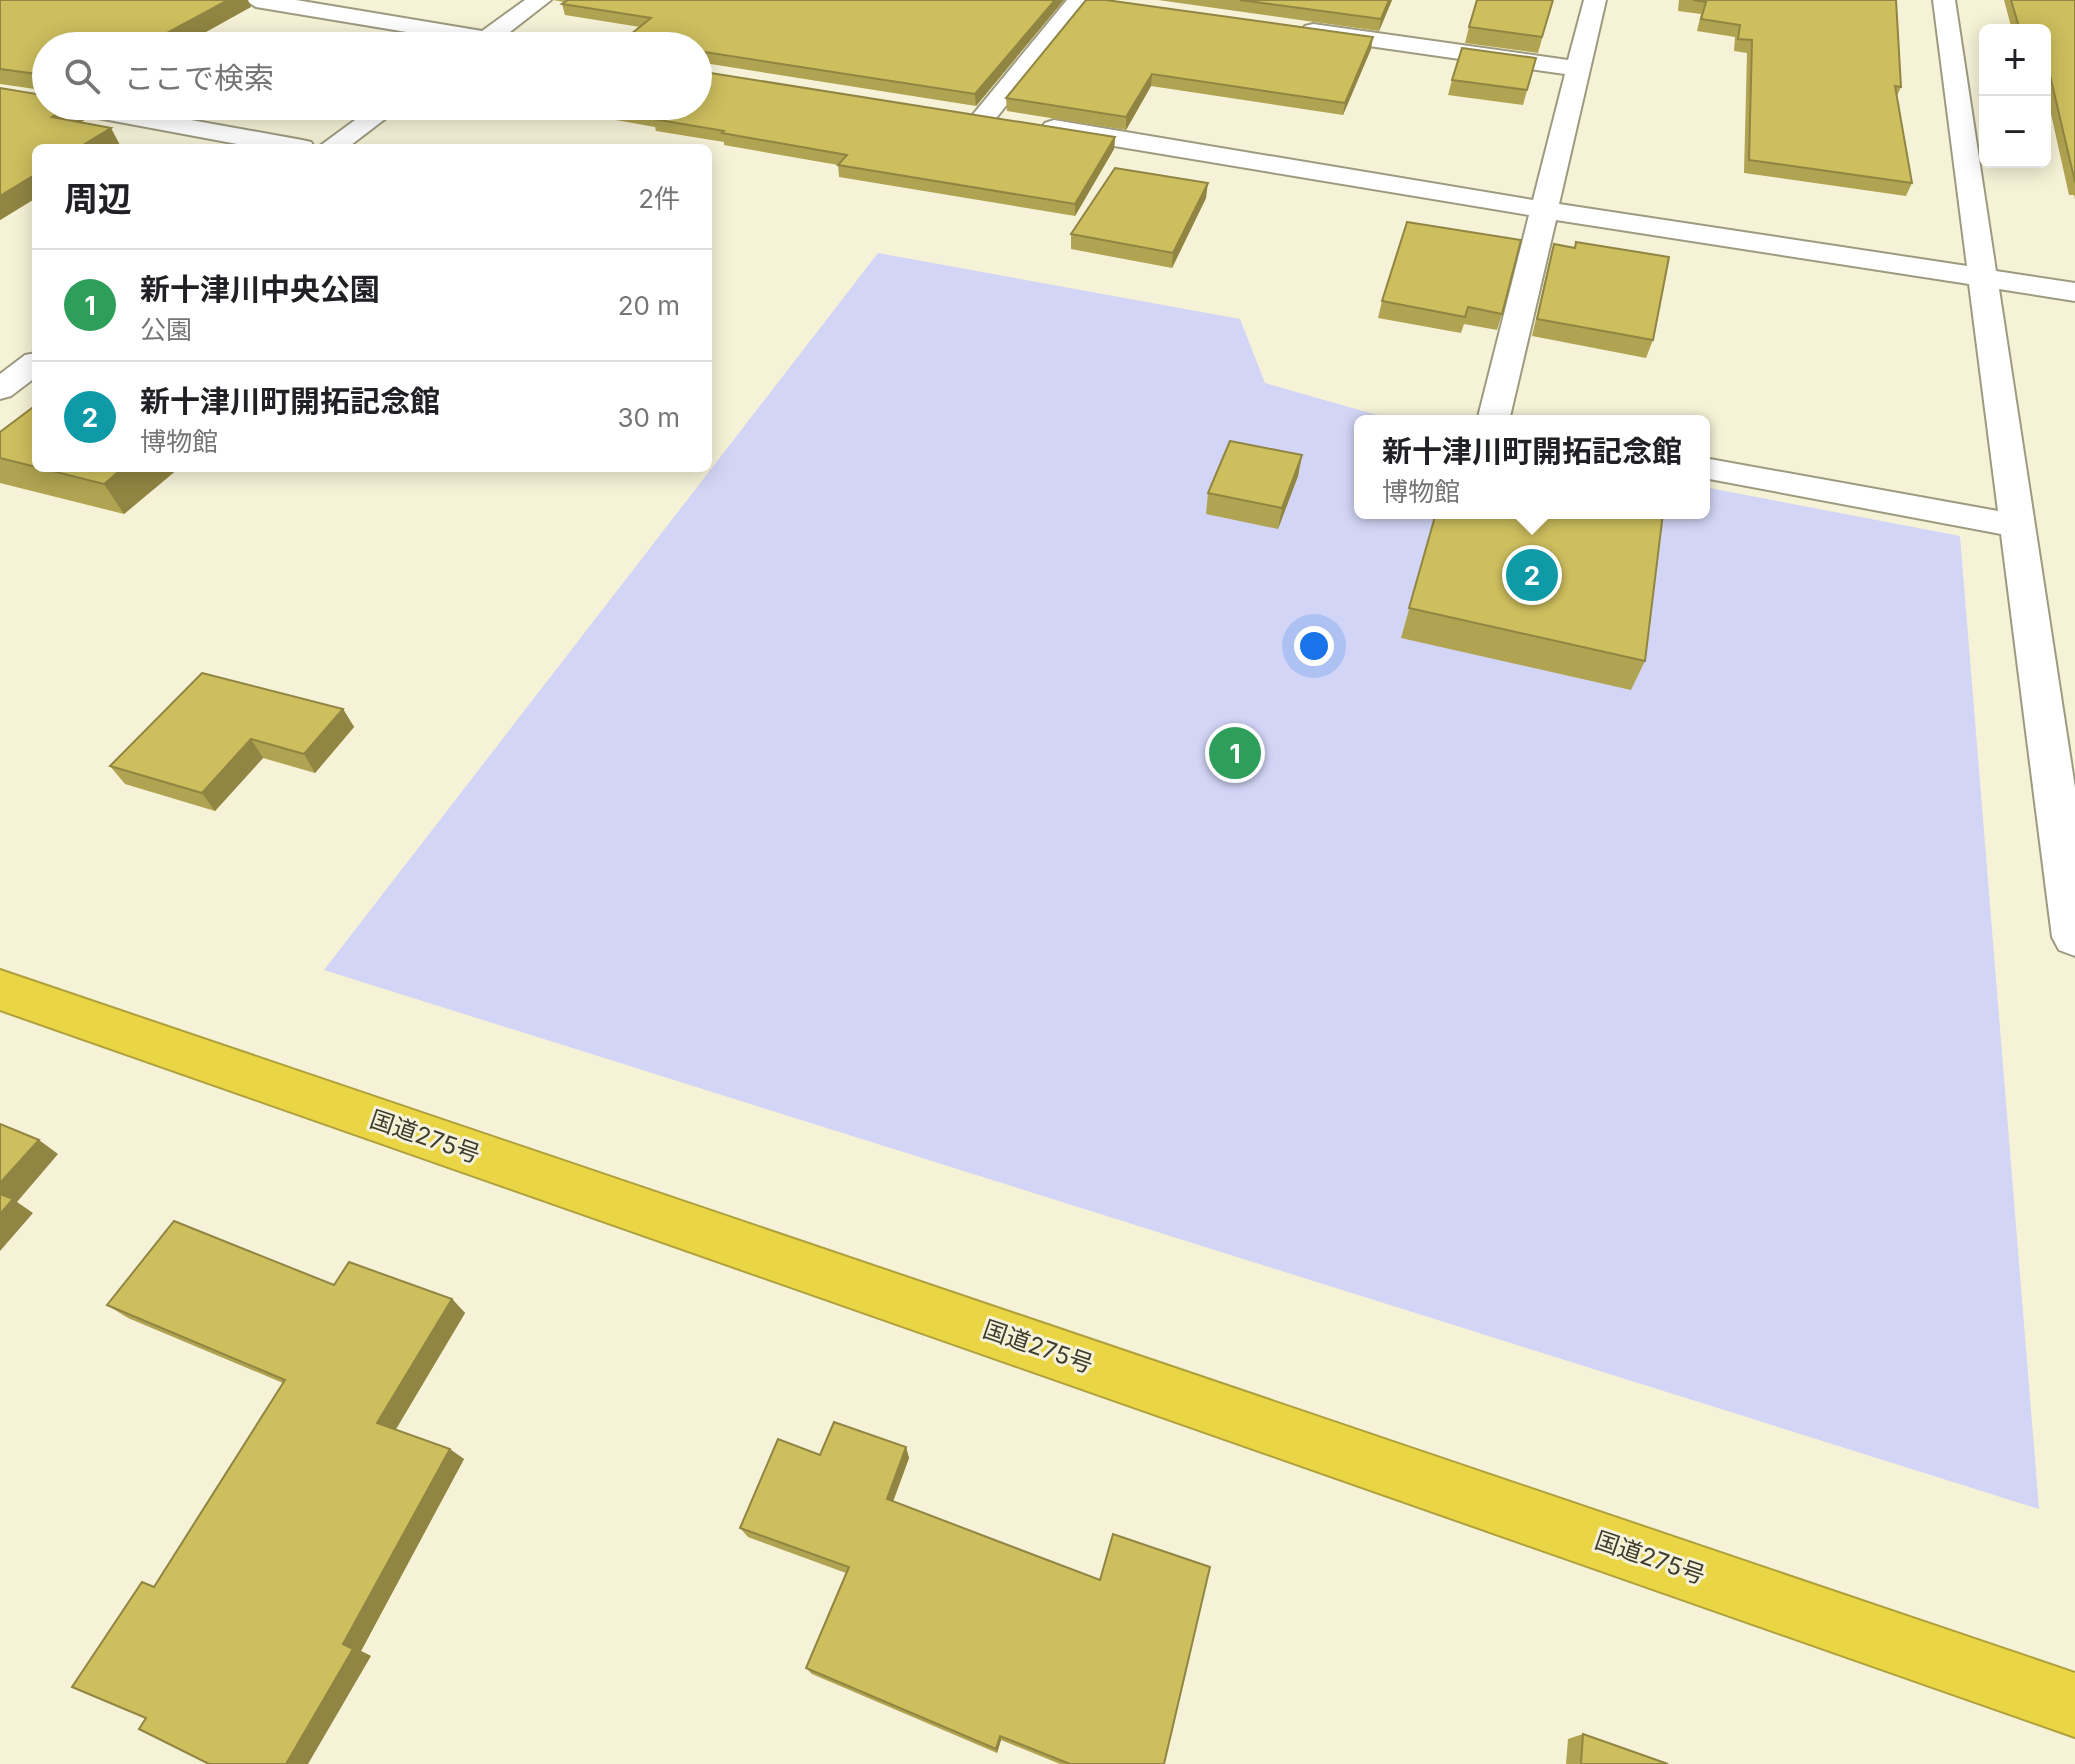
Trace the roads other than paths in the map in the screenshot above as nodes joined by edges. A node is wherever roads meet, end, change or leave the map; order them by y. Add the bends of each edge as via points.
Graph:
1 (256, 0) edge
2 (540, 0) edge
3 (1079, 0) edge
4 (1595, 0) edge
5 (1944, 0) edge
6 (1332, 11) edge
7 (1290, 28) edge
8 (427, 32) edge
9 (495, 32) edge
10 (1321, 32) junction
11 (1579, 69) junction
12 (954, 112) edge
13 (984, 117) junction
14 (148, 120) edge
15 (370, 120) edge
16 (280, 144) edge
17 (336, 144) edge
18 (1546, 210) junction
19 (1983, 277) junction
20 (2075, 292) edge
21 (32, 365) edge
22 (0, 389) edge
23 (1495, 415) edge
24 (1710, 469) edge
25 (2018, 526) junction
26 (2075, 937) edge
27 (0, 990) edge
28 (2075, 1705) edge

1 - 8 street
2 - 9 street
3 - 13 street
4 - 11 street
5 - 19 street
6 - 10 street
7 - 10 street
10 - 11 street
11 - 18 street
12 - 13 street
13 - 18 street
14 - 16 street
15 - 17 street
18 - 19 street
18 - 23 street
19 - 20 street
19 - 25 street
21 - 22 street
24 - 25 street
25 - 26 street
27 - 28 highway, 国道275号

